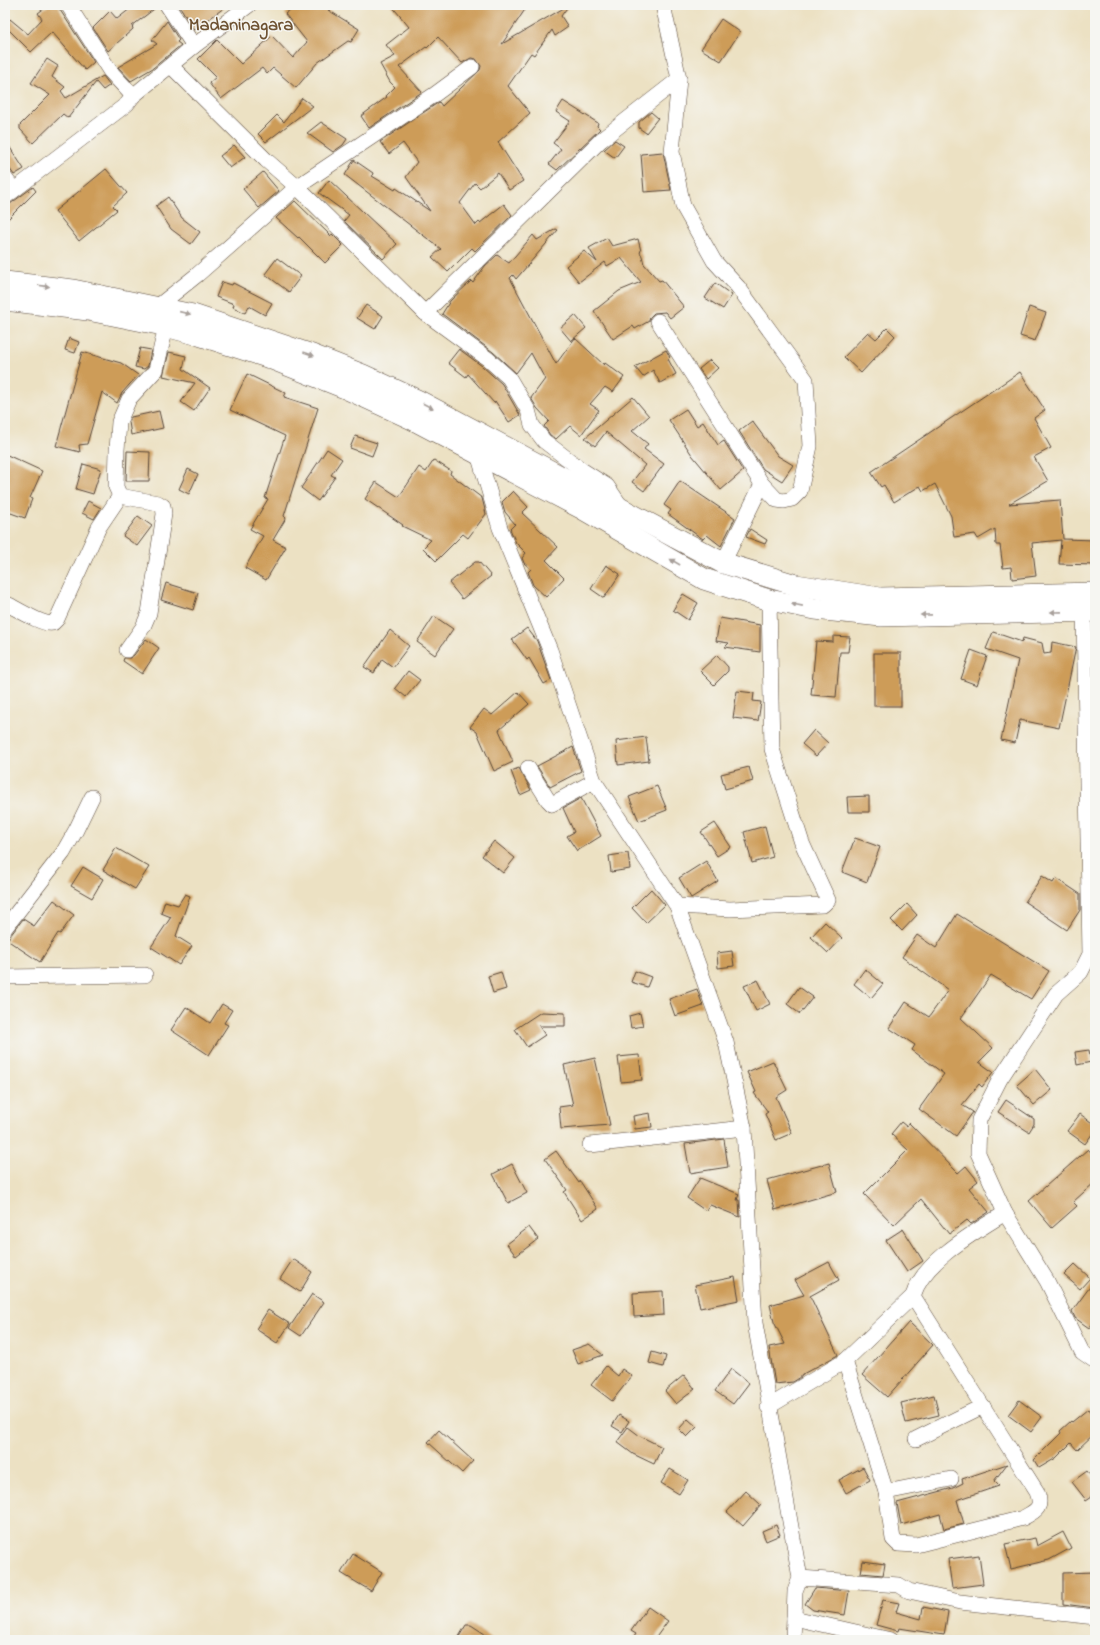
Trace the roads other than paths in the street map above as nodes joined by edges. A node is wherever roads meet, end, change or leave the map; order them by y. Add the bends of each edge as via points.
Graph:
1 (68, 5) edge
2 (167, 5) edge
3 (248, 5) edge
4 (663, 5) edge
5 (194, 46) junction
6 (171, 66) junction
7 (472, 67) dead end
8 (680, 79) junction
9 (133, 96) junction
10 (297, 187) junction
11 (8, 188) edge
12 (5, 282) edge
13 (5, 300) edge
14 (157, 307) junction
15 (426, 313) junction
16 (658, 321) dead end
17 (166, 326) junction
18 (478, 454) junction
19 (762, 484) junction
20 (120, 496) junction
21 (622, 509) junction
22 (723, 563) junction
23 (1095, 593) edge
24 (769, 600) junction
25 (9, 605) dead end
26 (1090, 611) edge
27 (127, 650) dead end
28 (528, 768) dead end
29 (594, 781) junction
30 (92, 797) dead end
31 (677, 906) junction
32 (5, 928) edge
33 (145, 975) dead end
34 (5, 977) edge
35 (744, 1128) junction
36 (590, 1144) dead end
37 (1005, 1213) junction
38 (913, 1296) junction
39 (845, 1361) junction
40 (1095, 1361) edge
41 (983, 1406) junction
42 (768, 1407) junction
43 (916, 1438) dead end
44 (951, 1479) dead end
45 (886, 1492) junction
46 (800, 1578) junction
47 (1095, 1617) edge
48 (794, 1618) junction
49 (793, 1640) edge
50 (891, 1640) edge

1 - 9 street via 110,71
2 - 5 street
3 - 5 street
4 - 8 street
5 - 6 street
6 - 9 street
6 - 10 street
7 - 10 street
8 - 15 street via 601,140
8 - 19 street via 672,152 683,206 714,261 738,287 806,380 810,446 800,492 792,499 776,500
9 - 11 street via 127,104
10 - 14 street
10 - 15 street
12 -> 14 main road via 73,290
13 - 17 main road via 88,310
14 -> 21 main road via 193,315 262,337 363,375 419,401
15 - 21 street via 488,359 509,378 528,410 532,425 544,441 607,486
16 - 19 street
17 - 18 main road via 267,357 345,388
17 - 20 street via 156,370 129,399 120,422 116,487
24 -> 18 main road via 704,579 581,508
18 - 29 street via 500,528 550,650
19 - 22 street
20 - 25 street via 99,527 53,623 37,620
20 - 27 street via 158,503 163,506 164,514 149,613
21 - 22 main road
22 - 23 main road via 796,585 880,598
26 -> 24 main road via 881,616 815,609
24 - 31 street via 772,749 802,843 828,900 823,905 745,908
26 - 37 street via 1090,954 1081,972 1056,994 1000,1079 979,1120 978,1153
28 - 29 street via 552,804
29 - 31 street
30 - 32 street via 62,853
31 - 35 street via 726,1042
33 - 34 street
35 - 36 street
35 - 42 street via 755,1323
37 - 38 street via 947,1252 924,1274
37 - 40 street via 1047,1281 1082,1352
38 - 39 street
38 - 41 street
39 - 42 street
39 - 45 street
41 - 43 street
41 - 45 street via 1037,1492 1040,1501 1038,1508 1023,1518 916,1545 905,1545 898,1544 893,1539
42 - 46 street
44 - 45 street
46 - 47 street via 899,1585 909,1591 960,1602
46 - 48 street via 795,1591
48 - 49 street
48 - 50 street

